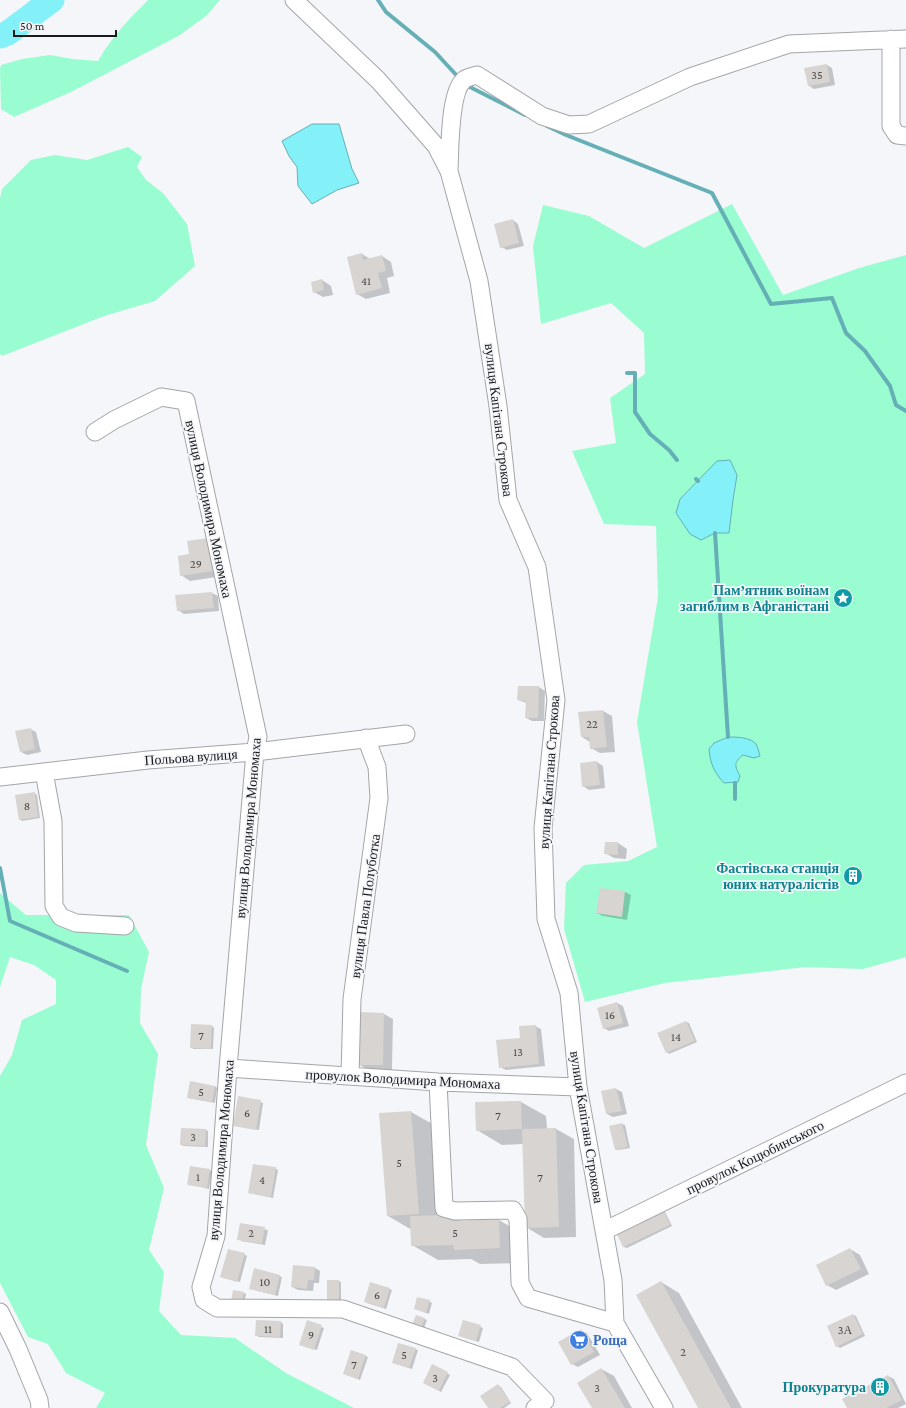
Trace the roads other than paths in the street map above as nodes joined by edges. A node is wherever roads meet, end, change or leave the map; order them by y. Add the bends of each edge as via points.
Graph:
1 (294, 0) edge
2 (898, 39) edge
3 (906, 136) edge
4 (449, 171) junction
5 (94, 432) dead end
6 (406, 734) dead end
7 (366, 738) junction
8 (255, 752) junction
9 (44, 772) junction
10 (0, 777) edge
11 (125, 926) dead end
12 (228, 1068) junction
13 (350, 1076) junction
14 (438, 1082) junction
15 (906, 1083) edge
16 (578, 1087) junction
17 (604, 1230) junction
18 (0, 1312) edge
19 (614, 1323) junction
20 (540, 1405) edge
21 (40, 1408) edge
22 (664, 1408) edge

1 - 4 street, вулиця Капітана Строкова via 378,80 436,146
2 - 3 street via 890,126 897,135
2 - 4 street via 789,44 690,76 589,124 569,125 542,116 477,75 464,80 455,94
4 - 16 street, вулиця Капітана Строкова via 480,282 498,406 508,500 537,567 541,592 556,700 543,828 546,919 569,993
5 - 8 street, вулиця Володимира Мономаха via 161,397 186,401 258,737
6 - 7 street, Польова вулиця
7 - 8 street, Польова вулиця
7 - 13 street, вулиця Павла Полуботка via 377,767 380,798 352,999
8 - 9 street, Польова вулиця via 148,760
8 - 12 street, вулиця Володимира Мономаха
9 - 10 street, Польова вулиця
9 - 11 street via 53,821 54,906 61,917 76,923
12 - 13 street, провулок Володимира Мономаха
12 - 20 street, вулиця Володимира Мономаха via 216,1236 201,1287 204,1300 217,1308 343,1309 512,1367
13 - 14 street, провулок Володимира Мономаха
14 - 16 street, провулок Володимира Мономаха
14 - 19 street via 444,1208 513,1210 518,1219 520,1283 528,1298
15 - 17 street, провулок Коцюбинського
16 - 17 street, вулиця Капітана Строкова
17 - 19 street, вулиця Капітана Строкова via 613,1280
18 - 21 street via 18,1349
19 - 22 street, вулиця Капітана Строкова

